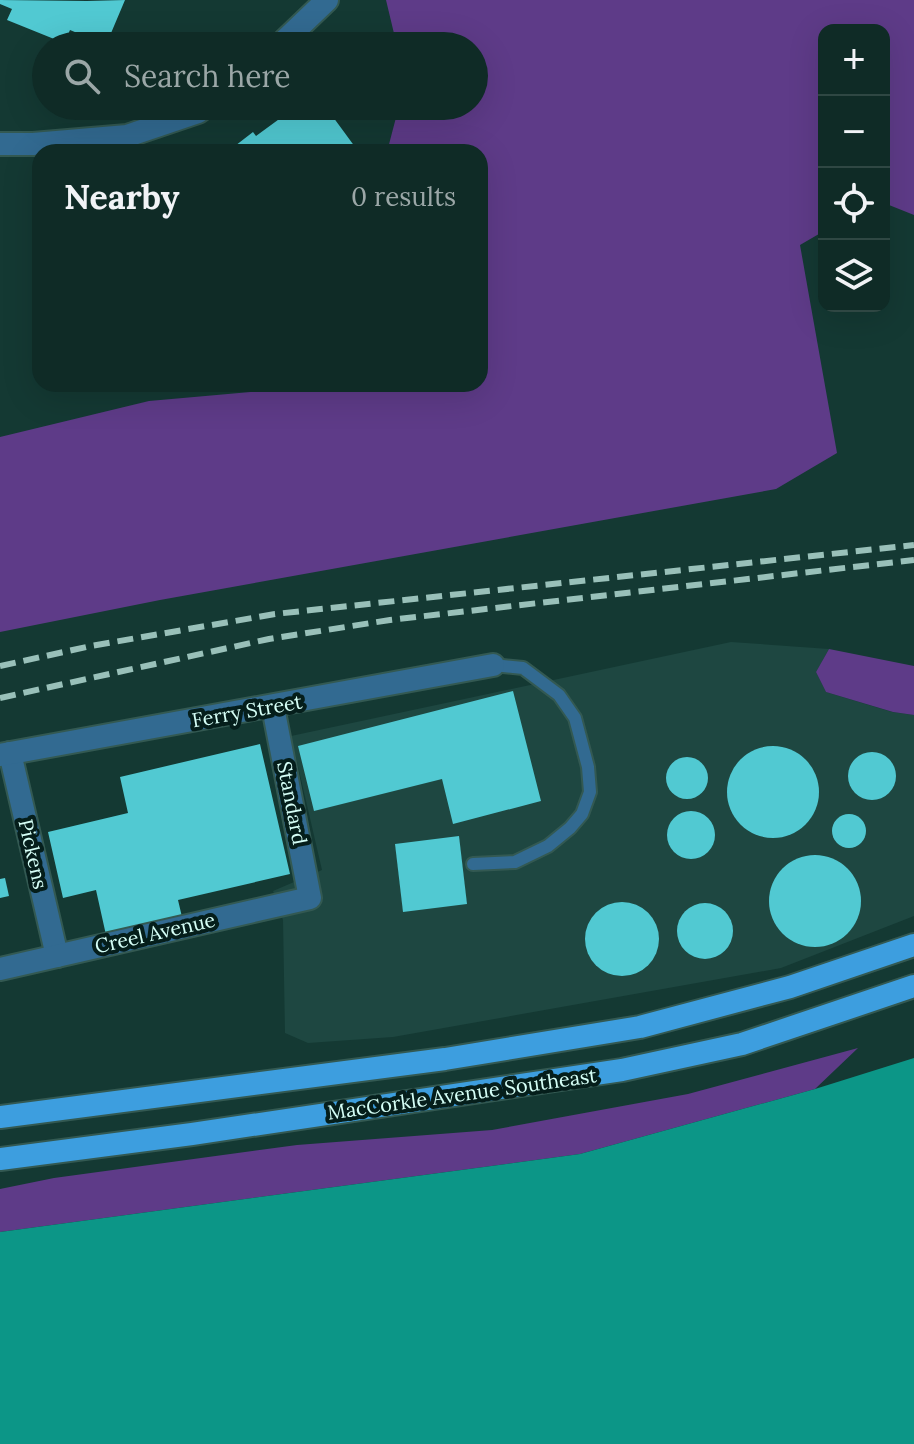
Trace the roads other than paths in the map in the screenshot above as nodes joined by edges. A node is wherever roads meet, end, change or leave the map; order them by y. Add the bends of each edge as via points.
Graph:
1 (327, 0) edge
2 (294, 32) edge
3 (174, 120) edge
4 (0, 144) edge
5 (32, 144) edge
6 (33, 144) edge
7 (493, 665) joint
8 (273, 707) junction
9 (5, 754) edge
10 (473, 864) dead end
11 (310, 898) joint
12 (914, 945) edge
13 (57, 956) junction
14 (0, 969) edge
15 (914, 986) edge
16 (0, 1117) edge
17 (0, 1159) edge

1 - 2 street
3 - 6 street via 127,136
4 - 5 street
7 - 8 street, Ferry Street
7 - 10 lane via 523,668 559,695 575,718 590,792 582,814 548,846 515,862
8 - 9 street, Ferry Street
8 - 11 street, Standard
9 - 13 street, Pickens
11 - 13 street, Creel Avenue
12 - 16 main road, MacCorkle Avenue Southeast via 790,987 640,1027 445,1059
13 - 14 street, Creel Avenue
15 - 17 main road, MacCorkle Avenue Southeast via 742,1044 622,1070

